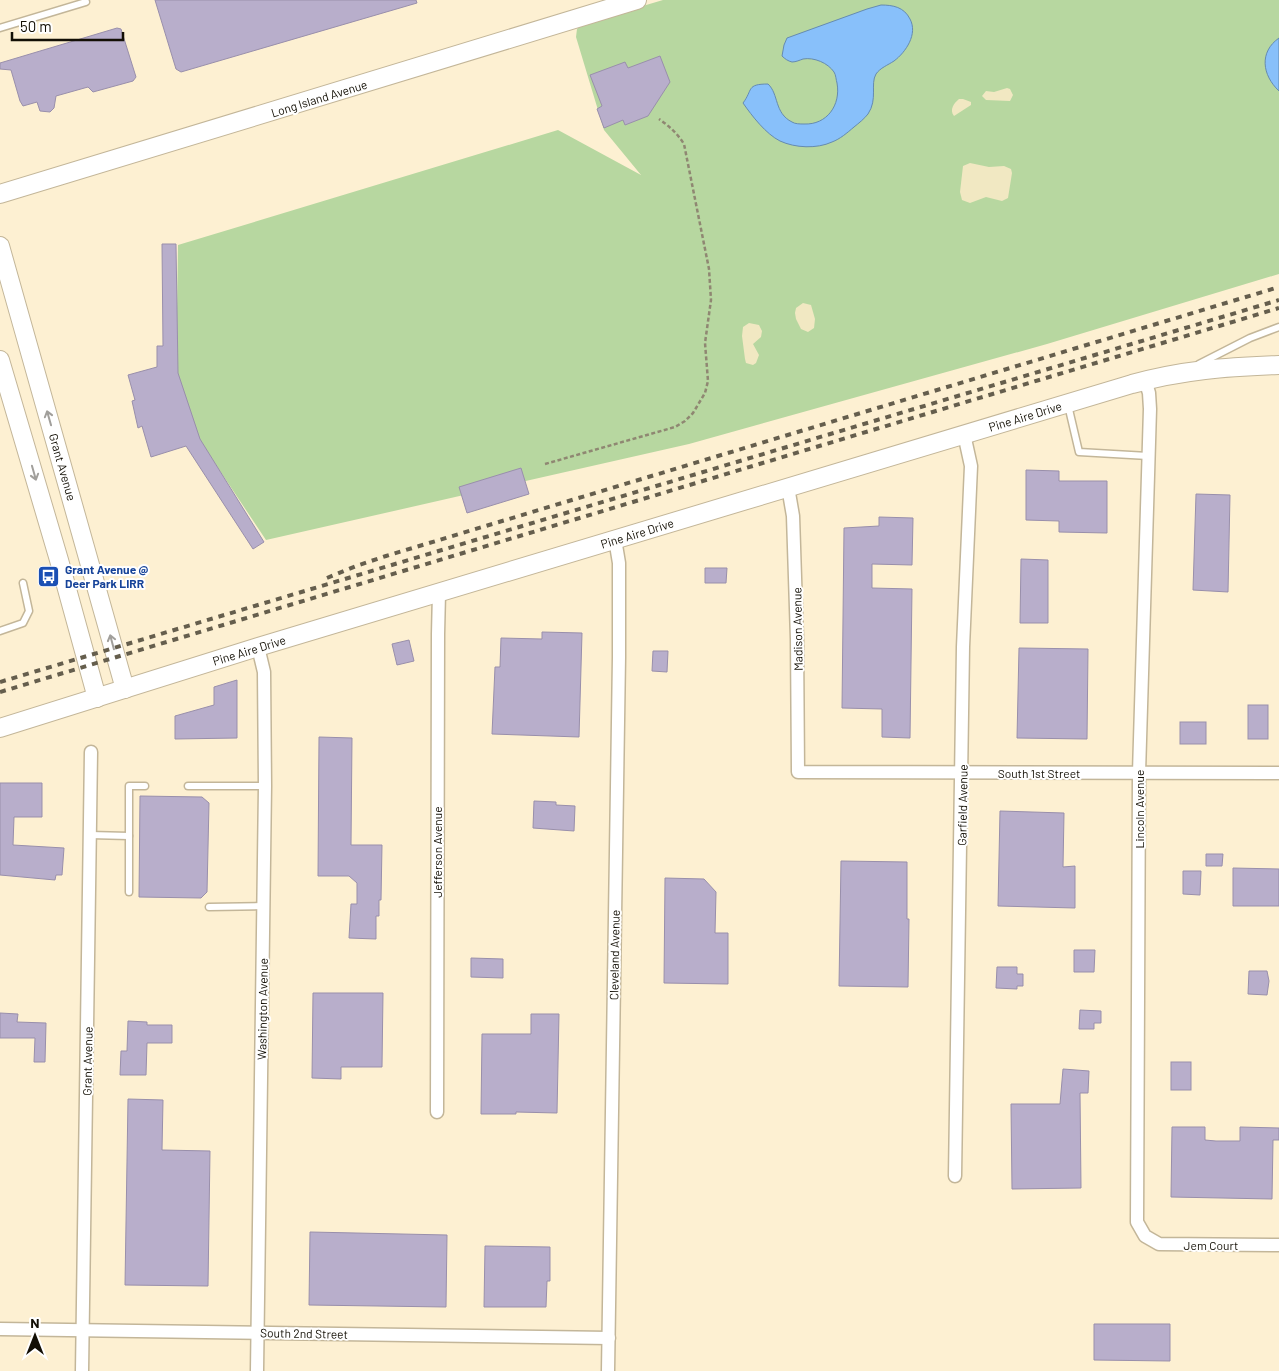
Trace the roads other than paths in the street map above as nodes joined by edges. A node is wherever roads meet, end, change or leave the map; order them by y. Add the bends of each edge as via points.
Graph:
1 (637, 0) edge
2 (86, 2) dead end
3 (600, 6) edge
4 (0, 28) edge
5 (0, 194) edge
6 (0, 246) edge
7 (1279, 327) edge
8 (0, 360) edge
9 (1279, 366) edge
10 (1185, 372) junction
11 (1146, 380) junction
12 (1068, 404) junction
13 (964, 434) junction
14 (1148, 456) junction
15 (788, 487) junction
16 (615, 539) junction
17 (23, 583) dead end
18 (439, 593) junction
19 (0, 631) edge
20 (258, 648) junction
21 (125, 689) junction
22 (97, 698) junction
23 (0, 728) edge
24 (91, 752) dead end
25 (798, 772) joint
26 (962, 773) junction
27 (1139, 773) junction
28 (1279, 773) edge
29 (145, 786) dead end
30 (188, 786) dead end
31 (264, 786) junction
32 (90, 835) junction
33 (129, 836) junction
34 (129, 892) dead end
35 (263, 906) junction
36 (209, 907) dead end
37 (437, 1112) dead end
38 (954, 1176) dead end
39 (1145, 1236) joint
40 (1279, 1245) edge
41 (0, 1329) edge
42 (83, 1330) junction
43 (258, 1332) junction
44 (609, 1338) junction
45 (82, 1371) edge
46 (257, 1371) edge
47 (608, 1371) edge

1 - 3 street, Long Island Avenue
2 - 4 lane
3 - 5 street, Long Island Avenue
21 -> 6 street, Grant Avenue
7 - 10 lane via 1250,338
8 -> 22 street
9 - 10 street, Pine Aire Drive
10 - 11 street, Pine Aire Drive
11 - 12 street, Pine Aire Drive
11 - 14 street, Lincoln Avenue via 1150,402
12 - 13 street, Pine Aire Drive
12 - 14 lane via 1079,452
13 - 15 street, Pine Aire Drive
13 - 26 street, Garfield Avenue via 971,466 963,647
14 - 27 street, Lincoln Avenue
15 - 16 street, Pine Aire Drive
15 - 25 street, Madison Avenue via 793,516
16 - 18 street, Pine Aire Drive
16 - 44 street, Cleveland Avenue via 619,564 619,657
17 - 19 lane via 28,611 23,623
18 - 20 street, Pine Aire Drive
18 - 37 street, Jefferson Avenue
20 - 21 street, Pine Aire Drive
20 - 31 street, Washington Avenue via 264,672
21 - 22 street, Pine Aire Drive
22 - 23 street, Pine Aire Drive
24 - 32 street, Grant Avenue
25 - 26 street, South 1st Street
26 - 27 street, South 1st Street
26 - 38 street, Garfield Avenue
27 - 28 street, South 1st Street
27 - 39 street, Lincoln Avenue via 1138,1222
29 - 33 lane via 129,786
30 - 31 lane
31 - 35 street, Washington Avenue
32 - 33 lane
32 - 42 street, Grant Avenue
33 - 34 lane
35 - 36 lane
35 - 43 street, Washington Avenue
39 - 40 street, Jem Court via 1160,1244
41 - 42 street, South 2nd Street
42 - 43 street, South 2nd Street
42 - 45 street, Grant Avenue
43 - 44 street, South 2nd Street
43 - 46 street, Washington Avenue
44 - 47 street, Cleveland Avenue

